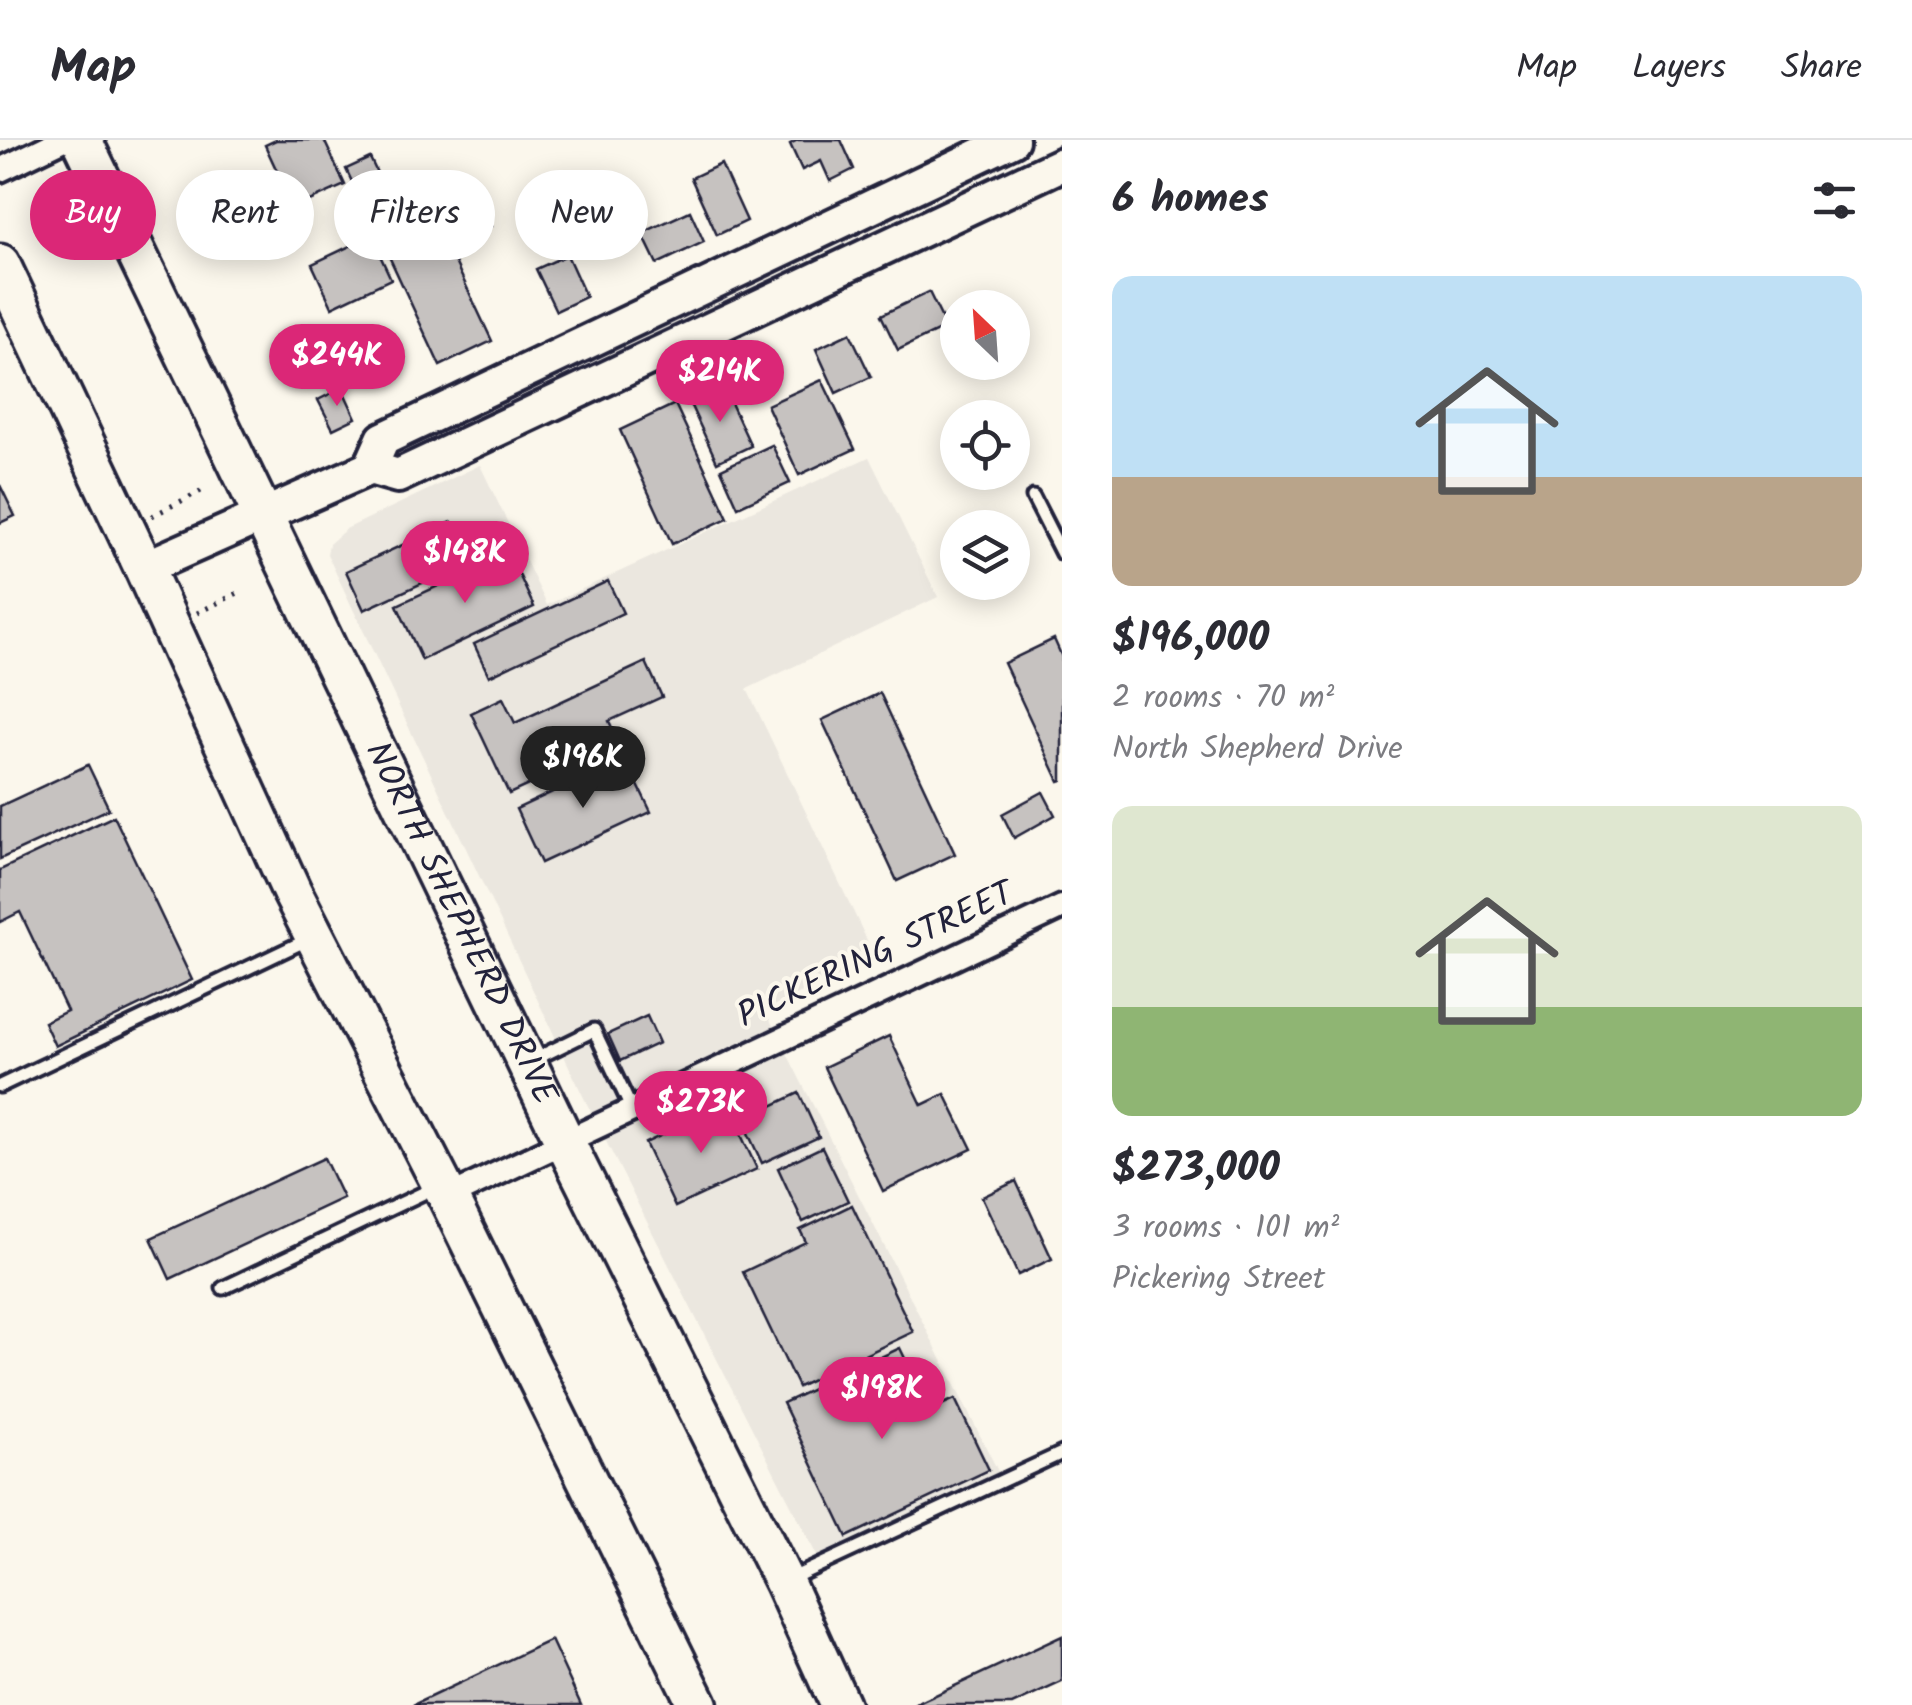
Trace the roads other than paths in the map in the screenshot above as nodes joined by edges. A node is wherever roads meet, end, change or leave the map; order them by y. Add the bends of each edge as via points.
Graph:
1 (62, 140) edge
2 (82, 140) edge
3 (1012, 140) edge
4 (1062, 164) edge
5 (0, 170) edge
6 (897, 195) junction
7 (917, 234) junction
8 (0, 264) edge
9 (613, 331) junction
10 (631, 365) junction
11 (370, 468) junction
12 (1033, 498) dead end
13 (262, 516) junction
14 (1062, 554) edge
15 (144, 568) junction
16 (1062, 907) edge
17 (314, 936) junction
18 (527, 1063) junction
19 (0, 1086) edge
20 (632, 1110) junction
21 (566, 1142) junction
22 (445, 1190) junction
23 (223, 1288) dead end
24 (1062, 1453) edge
25 (784, 1582) junction
26 (698, 1705) edge
27 (840, 1705) edge

1 - 5 street
2 - 13 main road, NORTH SHEPHERD DRIVE
3 - 6 main road
4 - 7 main road
6 - 7 main road
6 - 9 main road
7 - 10 main road
8 - 15 main road
9 - 10 main road
9 - 11 main road via 383,439
10 - 11 main road via 398,476
11 - 13 main road
12 - 14 lane
13 - 15 main road
13 - 18 main road, NORTH SHEPHERD DRIVE
15 - 17 main road
16 - 20 street, PICKERING STREET
17 - 19 lane
17 - 22 main road
18 - 20 lane via 594,1030
18 - 21 main road, NORTH SHEPHERD DRIVE
20 - 21 street, PICKERING STREET
21 - 22 street, PICKERING STREET
21 - 25 main road, NORTH SHEPHERD DRIVE
22 - 23 lane
22 - 26 main road
24 - 25 lane
25 - 27 main road, NORTH SHEPHERD DRIVE

